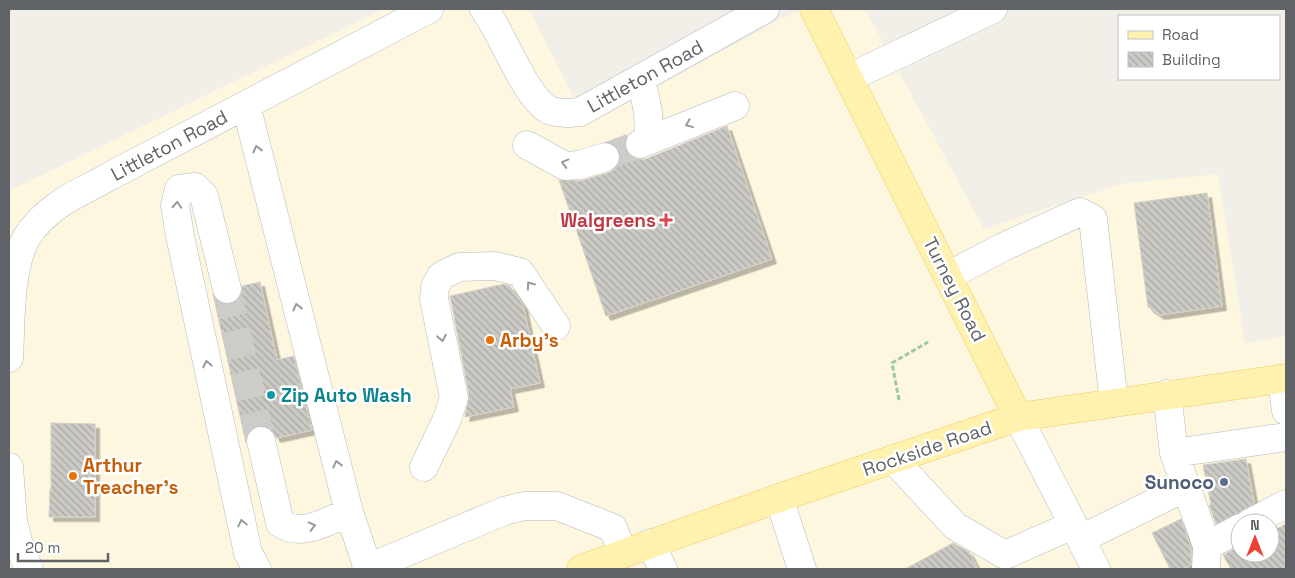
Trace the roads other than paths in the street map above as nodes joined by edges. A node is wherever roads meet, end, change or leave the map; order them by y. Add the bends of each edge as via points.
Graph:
1 (429, 9) edge
2 (484, 9) edge
3 (765, 9) edge
4 (814, 9) edge
5 (993, 9) edge
6 (640, 78) junction
7 (849, 78) junction
8 (246, 105) junction
9 (735, 106) dead end
10 (527, 145) dead end
11 (605, 157) tunnel mouth
12 (948, 276) junction
13 (227, 289) tunnel mouth
14 (556, 326) dead end
15 (9, 358) edge
16 (1284, 378) edge
17 (1167, 394) junction
18 (1114, 403) junction
19 (1286, 411) edge
20 (1018, 417) junction
21 (1286, 437) edge
22 (261, 441) tunnel mouth
23 (1174, 453) junction
24 (894, 460) junction
25 (9, 467) edge
26 (424, 467) dead end
27 (1186, 487) junction
28 (779, 498) junction
29 (1286, 504) edge
30 (349, 512) junction
31 (1269, 513) edge
32 (1077, 532) junction
33 (1230, 537) edge
34 (650, 543) junction
35 (623, 553) junction
36 (1206, 558) edge
37 (30, 569) edge
38 (257, 569) edge
39 (367, 569) edge
40 (581, 569) edge
41 (663, 569) edge
42 (802, 569) edge
43 (1096, 569) edge

1 - 8 street, Littleton Road
2 - 6 street, Littleton Road via 494,22 530,93 548,110 565,114 580,112
3 - 6 street, Littleton Road
4 - 7 main road, Turney Road
5 - 7 street
9 -> 6 street via 644,142 648,112
7 - 12 main road, Turney Road
8 - 15 street, Littleton Road via 110,176 43,217 27,236 18,257
30 -> 8 street
11 -> 10 street via 565,166
12 - 18 street via 1080,212 1093,219
12 - 20 main road, Turney Road
38 -> 13 street via 248,553 180,236 175,205 179,189 195,187 204,196
14 -> 26 street via 520,272 495,266 459,267 441,276 435,287 434,299 454,398
16 - 17 main road, Rockside Road
16 - 19 street
17 - 18 main road, Rockside Road
17 - 23 street
18 - 20 main road, Rockside Road
20 - 24 main road, Rockside Road
20 - 32 street, Turney Road
21 - 23 street
22 -> 30 street via 280,523 288,529 313,528
23 - 27 street
24 - 28 main road, Rockside Road
24 - 32 street via 955,526 1005,555
25 - 37 street via 12,521
27 - 32 street
27 - 36 street
28 - 34 main road, Rockside Road
28 - 42 street
29 - 31 street
30 - 39 street
32 - 43 street, Turney Road
33 - 36 street
34 - 35 main road, Rockside Road
34 - 41 street
35 - 39 street via 613,528 557,506 524,506 504,511
35 - 40 main road, Rockside Road

